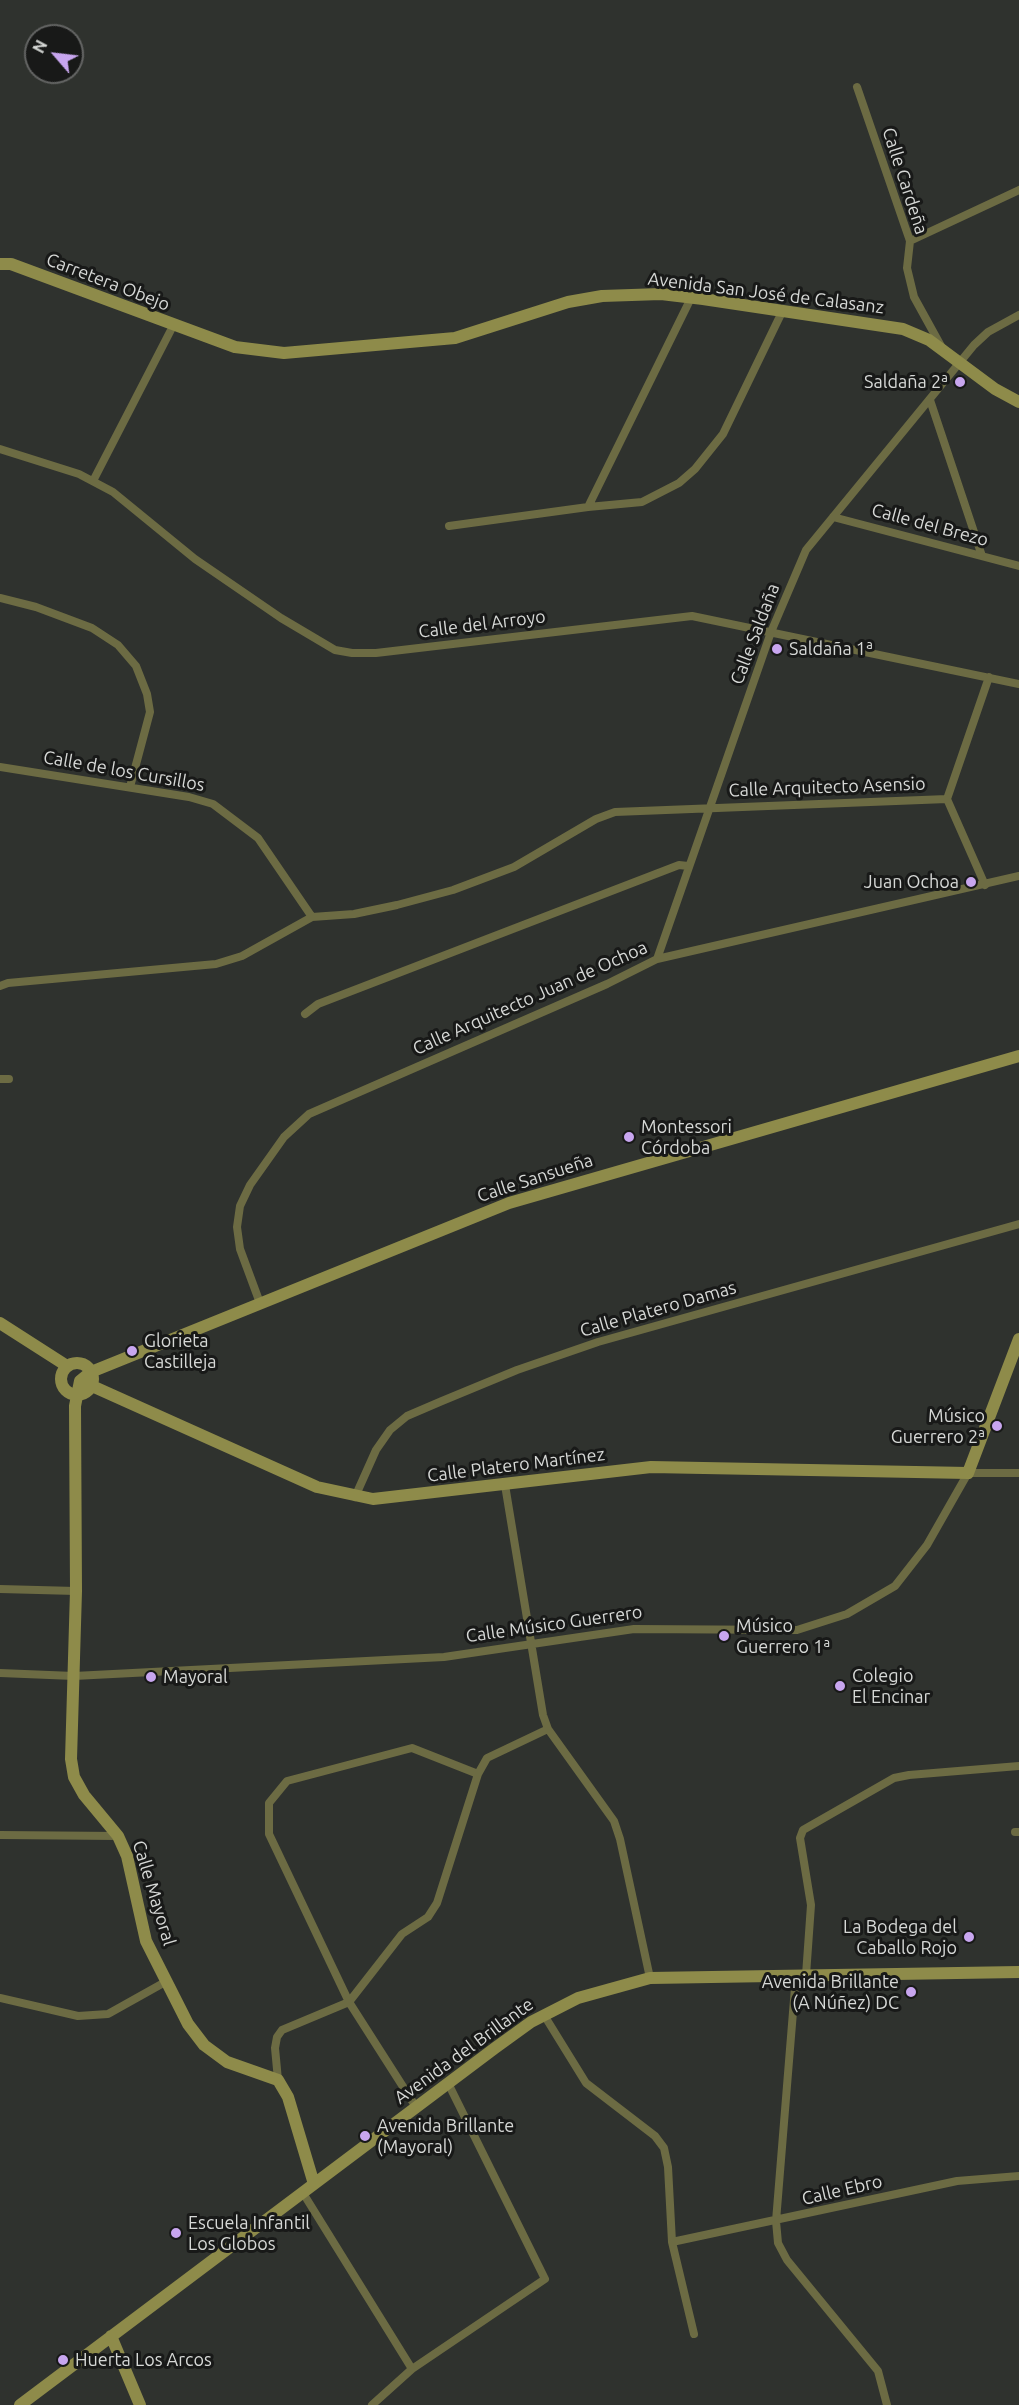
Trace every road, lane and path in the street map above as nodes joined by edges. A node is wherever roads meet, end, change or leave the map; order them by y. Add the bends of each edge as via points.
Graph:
1 (857, 87) dead end
2 (1019, 190) edge
3 (910, 241) junction
4 (5, 264) edge
5 (691, 298) junction
6 (782, 312) junction
7 (1019, 315) edge
8 (173, 326) junction
9 (945, 351) junction
10 (959, 363) junction
11 (930, 400) junction
12 (1019, 402) edge
13 (0, 449) edge
14 (93, 481) junction
15 (588, 507) junction
16 (833, 517) junction
17 (449, 526) dead end
18 (982, 556) junction
19 (1019, 566) edge
20 (0, 598) edge
21 (771, 632) junction
22 (989, 677) junction
23 (1019, 684) edge
24 (0, 767) edge
25 (130, 787) junction
26 (947, 799) junction
27 (708, 808) junction
28 (688, 866) junction
29 (1019, 876) edge
30 (985, 885) junction
31 (312, 917) junction
32 (657, 959) junction
33 (0, 986) edge
34 (305, 1014) dead end
35 (1019, 1056) edge
36 (1019, 1224) edge
37 (260, 1303) junction
38 (0, 1323) edge
39 (1019, 1339) edge
40 (67, 1366) junction
41 (91, 1372) junction
42 (86, 1384) junction
43 (76, 1395) junction
44 (968, 1473) junction
45 (1019, 1473) edge
46 (505, 1485) junction
47 (355, 1497) junction
48 (0, 1589) edge
49 (76, 1591) junction
50 (531, 1645) junction
51 (0, 1673) edge
52 (74, 1676) junction
53 (548, 1729) junction
54 (1019, 1766) edge
55 (478, 1774) junction
56 (0, 1835) edge
57 (118, 1836) junction
58 (1019, 1972) edge
59 (801, 1975) junction
60 (650, 1978) junction
61 (166, 1981) junction
62 (0, 1998) edge
63 (349, 2002) junction
64 (544, 2015) junction
65 (278, 2079) junction
66 (448, 2083) junction
67 (416, 2108) junction
68 (1019, 2176) edge
69 (314, 2184) junction
70 (303, 2193) junction
71 (776, 2222) junction
72 (672, 2242) junction
73 (694, 2334) dead end
74 (111, 2336) junction
75 (412, 2370) junction
76 (20, 2405) edge
77 (140, 2405) edge
78 (372, 2405) edge
79 (887, 2405) edge

1 - 3 street, Calle Cardeña
2 - 3 street
3 - 9 street, Calle Cardeña via 907,268 914,297
4 - 8 street, Carretera Obejo
5 - 6 street, Avenida San José de Calasanz
5 - 8 street, Avenida San José de Calasanz via 661,294 602,296 568,302 455,338 284,353 235,347
5 - 15 street
6 - 9 street, Avenida San José de Calasanz via 903,329
6 - 15 street via 723,434 695,469 670,489 642,502
7 - 10 street, Calle Saldaña via 988,332
8 - 14 street, Carretera Obejo
9 - 10 street, Avenida San José de Calasanz
10 - 11 street, Calle Saldaña
10 - 12 street, Avenida San José de Calasanz
11 - 16 street, Calle Saldaña
11 - 18 street
13 - 14 street, Calle del Arroyo
14 - 21 street, Calle del Arroyo via 126,502 212,571 319,642 352,654 681,616
15 - 17 street
16 - 18 street, Calle del Brezo
16 - 21 street, Calle Saldaña via 806,550
18 - 19 street, Calle del Brezo
20 - 25 street via 92,628 118,645 136,666 150,712
21 - 22 street, Calle del Arroyo
21 - 27 street, Calle Saldaña
22 - 23 street, Calle del Arroyo
22 - 26 street
24 - 25 street, Calle de los Cursillos
25 - 31 street, Calle de los Cursillos via 201,800 230,814 258,837
26 - 27 street, Calle Arquitecto Asensio
26 - 30 street
27 - 28 street, Calle Saldaña
27 - 31 street via 606,815 514,867 453,890 354,914
28 - 32 street, Calle Saldaña
28 - 34 street via 679,865 318,1004
29 - 30 street, Calle Arquitecto Juan de Ochoa
30 - 32 street, Calle Arquitecto Juan de Ochoa
31 - 33 street via 242,956 216,964
32 - 37 street, Calle Arquitecto Juan de Ochoa via 301,1119 250,1185 238,1216 240,1249
35 - 37 street, Calle Sansueña via 509,1203
36 - 47 street, Calle Platero Damas via 598,1342 433,1404 407,1416 390,1430 371,1459
37 - 41 street, Calle Sansueña
38 - 40 street
39 - 44 street, Calle Músico Guerrero
40 - 41 street via 80,1364
40 - 43 street via 63,1384
41 - 42 street, Calle Sansueña
42 - 43 street, Calle Mayoral
42 - 47 street, Calle Platero Martínez via 317,1487
43 - 49 street, Calle Mayoral
44 - 45 street
44 - 46 street, Calle Platero Martínez via 651,1467
44 - 50 street, Calle Músico Guerrero via 912,1567 895,1586 838,1617 797,1629 634,1629
46 - 47 street, Calle Platero Martínez via 388,1498
46 - 50 street
48 - 49 street
49 - 52 street, Calle Mayoral
50 - 52 street, Calle Músico Guerrero via 444,1657
50 - 53 street
51 - 52 street, Calle Músico Guerrero
52 - 57 street, Calle Mayoral via 74,1777
53 - 55 street via 487,1758
53 - 60 street via 614,1821
54 - 59 street via 894,1779 803,1830 800,1838 811,1905
55 - 63 street via 437,1903 428,1917 402,1934
55 - 63 street via 412,1748 287,1781 269,1803 269,1834
56 - 57 street
57 - 61 street, Calle Mayoral via 127,1856 146,1941
58 - 59 street, Avenida del Brillante
59 - 60 street, Avenida del Brillante
59 - 71 street
60 - 64 street, Avenida del Brillante via 578,1998
61 - 62 street via 108,2014 78,2016
61 - 65 street, Calle Mayoral via 188,2024 204,2045 227,2062
63 - 65 street via 282,2031 275,2048
63 - 67 street
64 - 66 street, Avenida del Brillante
64 - 72 street via 586,2083 655,2136 664,2148
65 - 69 street via 288,2097
66 - 67 street, Avenida del Brillante
66 - 75 street via 545,2279
67 - 69 street, Avenida del Brillante
68 - 71 street, Calle Ebro via 957,2181
69 - 70 street, Avenida del Brillante
70 - 74 street, Avenida del Brillante
70 - 75 street
71 - 72 street, Calle Ebro
71 - 79 street via 781,2251 878,2371
72 - 73 street
74 - 76 street, Avenida del Brillante
74 - 77 street
75 - 78 street

